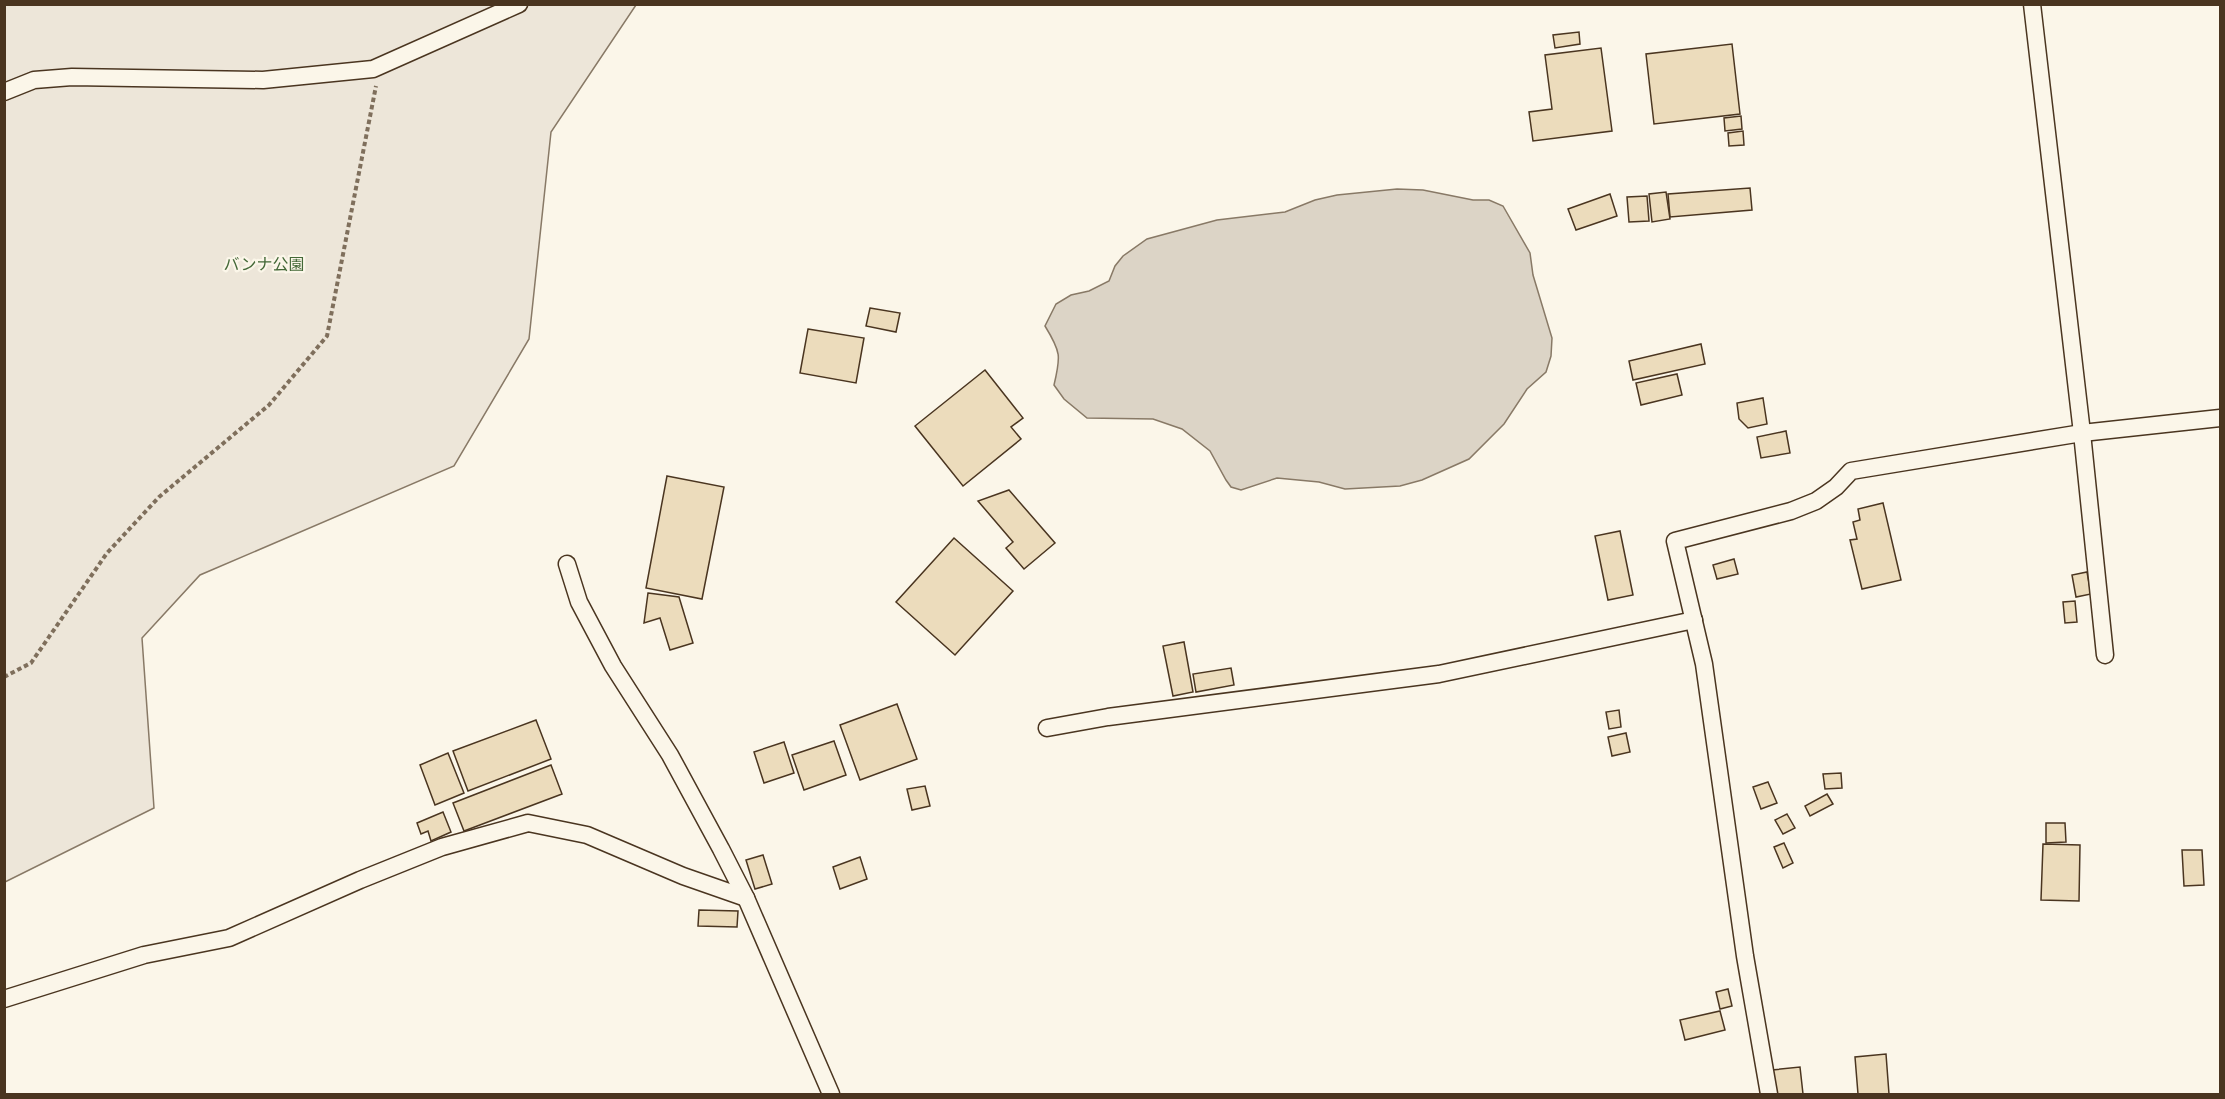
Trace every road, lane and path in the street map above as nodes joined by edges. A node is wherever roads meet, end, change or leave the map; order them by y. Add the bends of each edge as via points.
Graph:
1 (519, 4) edge
2 (2032, 4) edge
3 (380, 66) junction
4 (4, 92) edge
5 (2220, 418) edge
6 (2082, 433) junction
7 (567, 564) dead end
8 (1694, 620) junction
9 (2105, 655) dead end
10 (4, 676) edge
11 (1047, 728) dead end
12 (746, 898) junction
13 (4, 999) edge
14 (831, 1095) edge
15 (1769, 1095) edge

1 - 3 street
2 - 6 street
3 - 4 street via 263,80 72,77 34,80
3 - 10 path via 327,336 269,405 159,497 107,552 31,663
5 - 6 street
6 - 8 street via 1851,471 1816,501 1791,511 1675,541
6 - 9 street
7 - 12 street via 579,602 613,666 670,755
8 - 11 street via 1439,674
8 - 15 street via 1704,664 1745,956
12 - 13 street via 587,835 528,823 442,847 229,938 144,955
12 - 14 street

